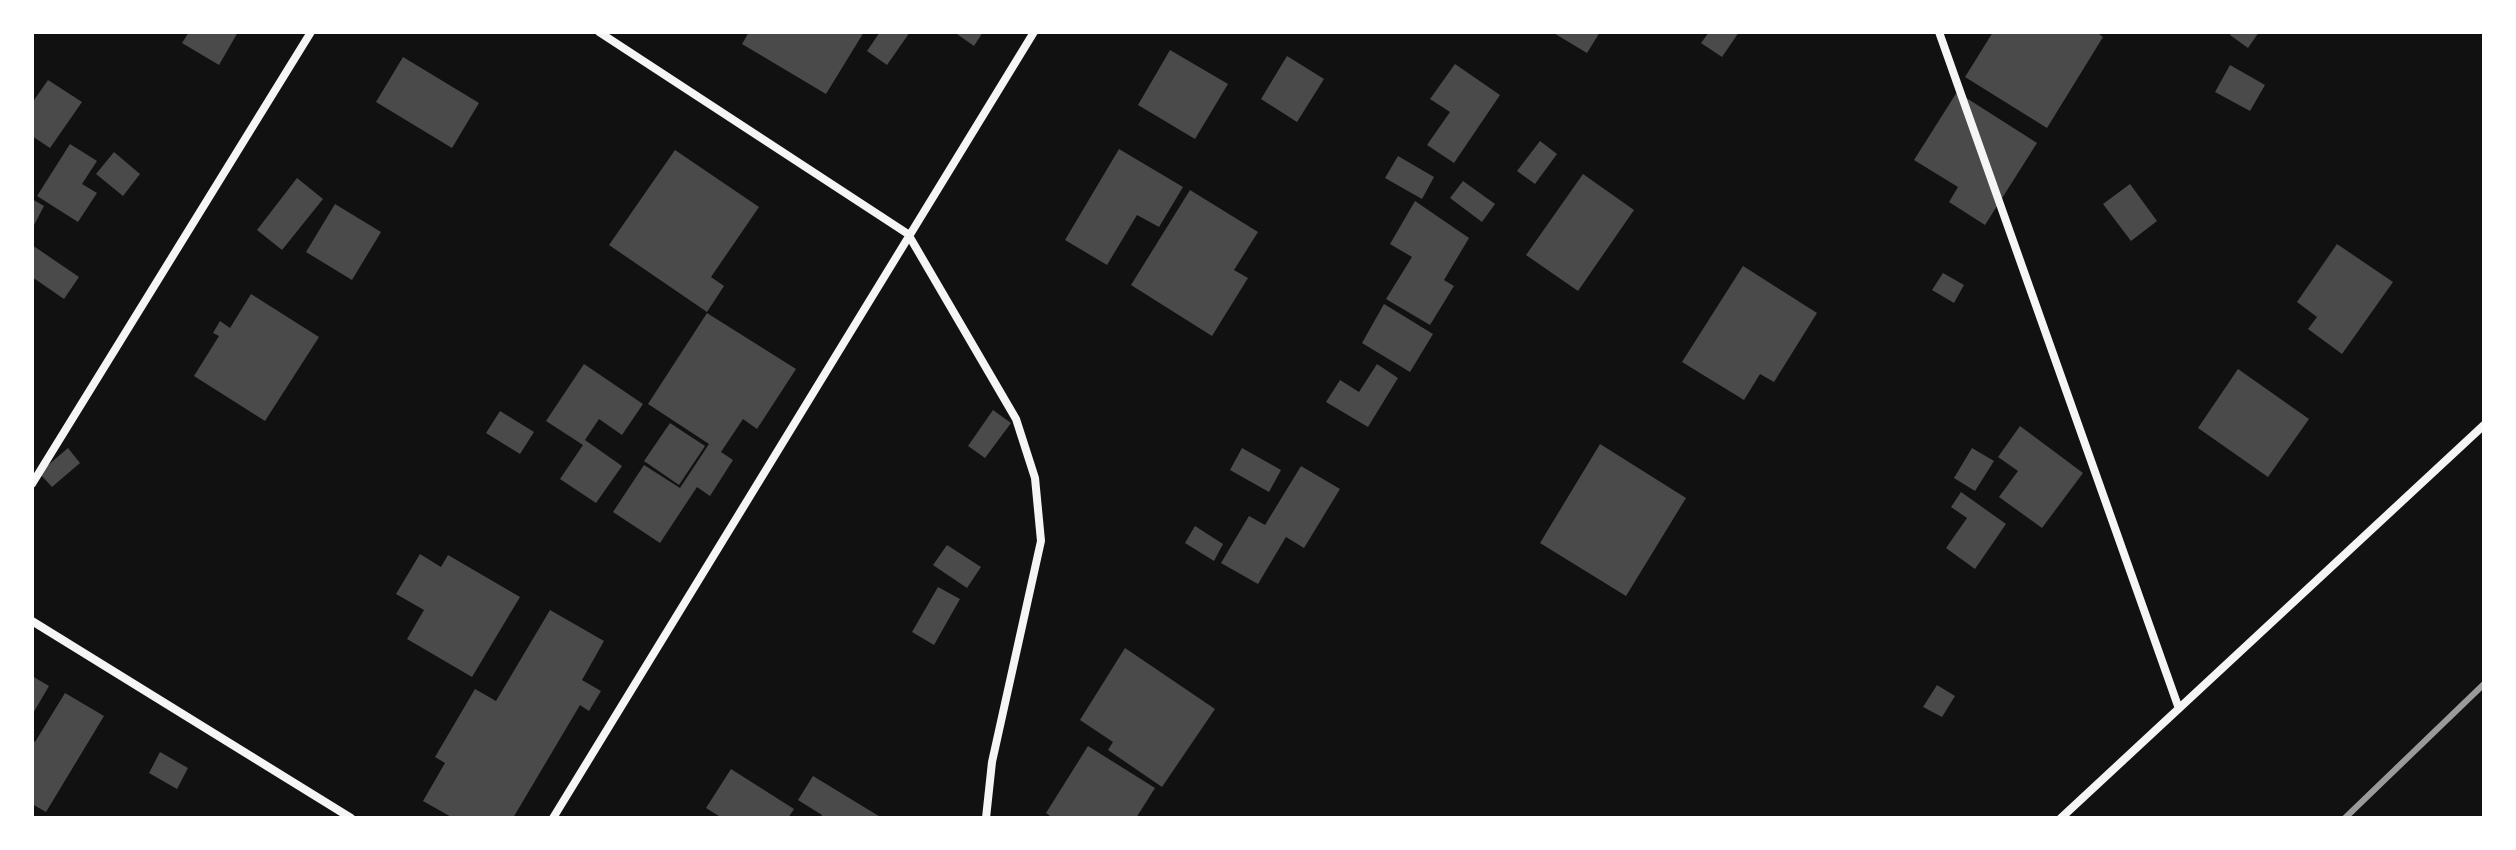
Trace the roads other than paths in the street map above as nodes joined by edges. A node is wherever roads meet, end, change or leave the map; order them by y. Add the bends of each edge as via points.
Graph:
1 (311, 32) edge
2 (599, 32) edge
3 (1034, 32) edge
4 (1939, 32) edge
5 (908, 234) junction
6 (2484, 425) edge
7 (32, 484) edge
8 (32, 621) edge
9 (2178, 706) junction
10 (351, 818) edge
11 (553, 818) edge
12 (986, 818) edge
13 (2061, 818) edge

1 - 7 street
2 - 5 street
3 - 5 street
4 - 9 street
5 - 11 street
5 - 12 street via 1016,419 1035,478 1041,541 992,762
6 - 9 street
8 - 10 street
9 - 13 street

